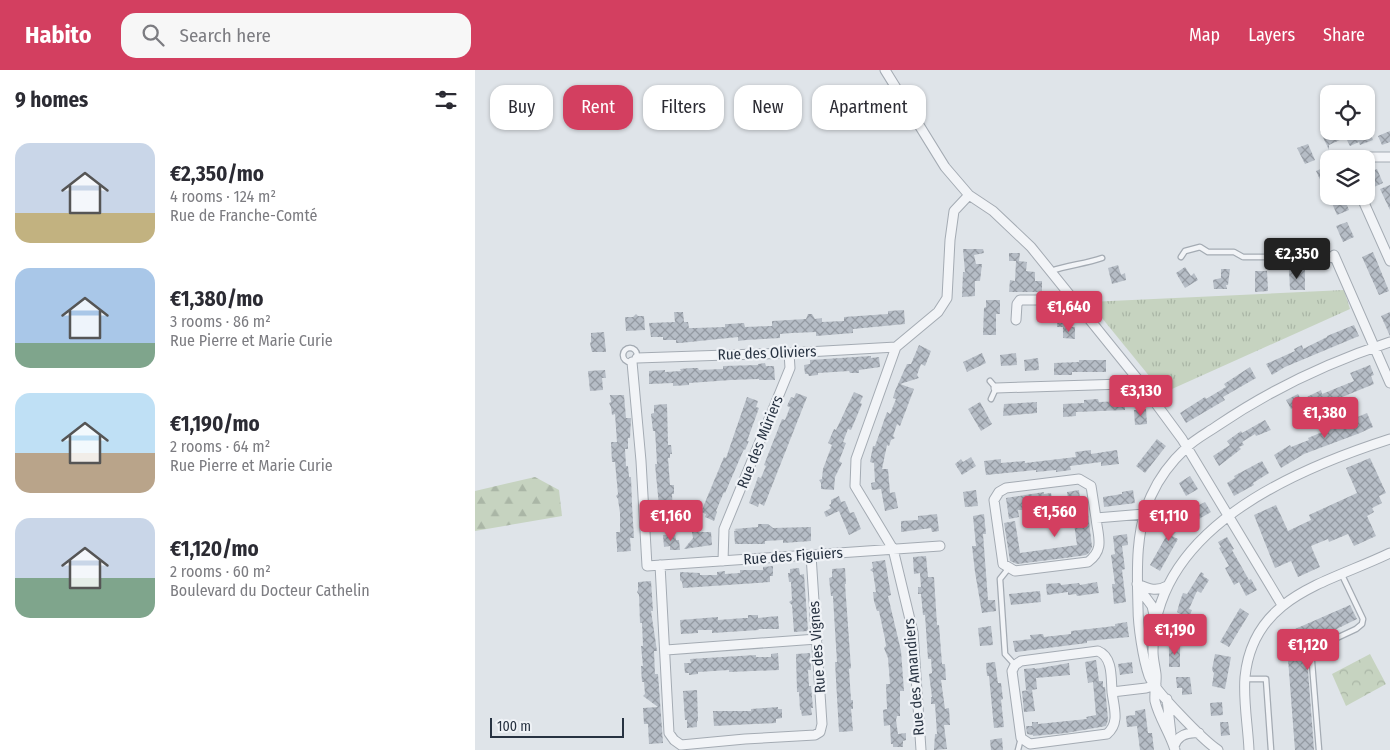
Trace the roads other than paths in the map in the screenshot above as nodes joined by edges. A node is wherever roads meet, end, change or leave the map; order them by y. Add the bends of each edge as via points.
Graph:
1 (885, 70) edge
2 (1375, 157) edge
3 (1390, 157) edge
4 (969, 195) junction
5 (1365, 205) edge
6 (1102, 258) dead end
7 (1181, 258) dead end
8 (1335, 258) joint
9 (1390, 261) edge
10 (1051, 271) junction
11 (1072, 297) junction
12 (1017, 320) dead end
13 (1390, 342) edge
14 (896, 347) junction
15 (1374, 347) junction
16 (789, 353) junction
17 (1140, 382) junction
18 (1390, 383) edge
19 (993, 385) joint
20 (991, 399) dead end
21 (1390, 439) edge
22 (1188, 446) junction
23 (1144, 514) junction
24 (1229, 515) junction
25 (1096, 518) junction
26 (940, 546) dead end
27 (893, 549) junction
28 (1390, 553) edge
29 (811, 555) junction
30 (723, 561) junction
31 (647, 566) joint
32 (660, 566) junction
33 (1008, 569) junction
34 (1342, 575) junction
35 (1137, 584) junction
36 (1163, 588) junction
37 (1147, 600) junction
38 (1282, 605) junction
39 (1138, 606) junction
40 (1155, 622) junction
41 (817, 640) junction
42 (666, 650) junction
43 (1015, 665) junction
44 (1245, 679) junction
45 (1155, 685) junction
46 (1112, 692) junction
47 (1167, 699) junction
48 (1199, 733) junction
49 (1171, 736) junction
50 (1021, 738) junction
51 (1174, 749) edge
52 (921, 750) edge
53 (1018, 750) edge
54 (1218, 750) edge
55 (1249, 750) edge
56 (1271, 750) edge
57 (1319, 750) edge

1 - 4 street via 945,167
2 - 3 street
4 - 10 street via 1013,229
4 - 14 street via 953,211 947,298 938,312
5 - 9 street
6 - 10 lane
7 - 8 lane via 1185,251 1201,247 1208,252 1234,252 1243,257
8 - 15 street
10 - 11 street
11 - 12 street via 1066,300 1020,300
11 - 17 street
13 - 15 street
14 - 16 street, Rue des Oliviers
14 - 27 street, Rue des Amandiers via 856,459 855,486
15 - 18 street
15 - 22 street via 1267,394
16 - 30 street, Rue des Mûriers via 790,368 724,529
16 - 31 street, Rue des Oliviers via 634,360
17 - 19 street
17 - 22 street
19 - 20 lane
21 - 24 street via 1307,470
22 - 23 street via 1160,477
22 - 24 street
23 - 25 street
23 - 35 street
24 - 36 street via 1189,552
24 - 38 street
25 - 33 street via 1099,549 1088,562 1015,571
25 - 33 street via 1091,486 1079,479 1007,488 999,492 994,500 1003,564
26 - 27 street, Rue des Figuiers
27 - 29 street, Rue des Figuiers
27 - 52 street, Rue des Amandiers via 913,632
28 - 34 street
29 - 30 street, Rue des Figuiers
29 - 41 street, Rue des Vignes
30 - 32 street, Rue des Figuiers
31 - 32 street, Rue des Figuiers
32 - 42 street
33 - 43 lane via 1000,580 1005,654
34 - 38 street via 1303,591
34 - 57 lane via 1363,624 1311,650
35 - 36 street via 1152,590
35 - 37 street
35 - 39 street
36 - 37 street
36 - 40 street
37 - 39 street
37 - 40 street
38 - 44 street via 1255,640
39 - 45 street via 1149,677
40 - 45 street
41 - 42 street
41 - 42 street, Rue des Vignes via 821,732 681,745 669,733
43 - 46 street via 1021,661 1097,651 1108,659
43 - 50 street via 1012,671
44 - 55 street
44 - 56 lane via 1266,679
45 - 46 street
45 - 47 street
45 - 49 street via 1155,700
46 - 50 street via 1116,721 1107,734 1030,744
47 - 48 street
47 - 49 street
48 - 51 street via 1184,734 1175,742
48 - 54 street
49 - 51 street
50 - 53 lane

